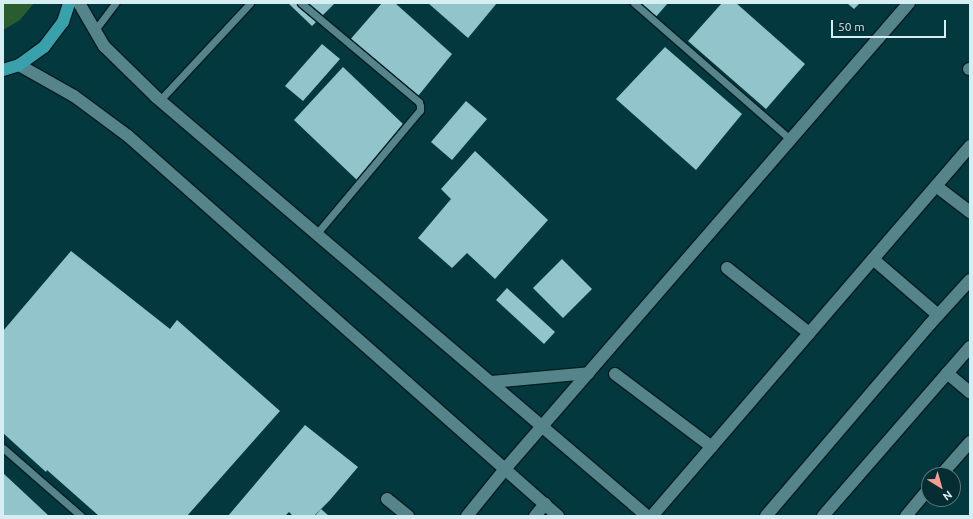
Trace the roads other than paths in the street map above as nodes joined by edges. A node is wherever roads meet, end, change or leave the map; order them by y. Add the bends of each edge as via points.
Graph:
1 (69, 3) edge
2 (80, 3) edge
3 (115, 3) edge
4 (250, 3) edge
5 (301, 3) edge
6 (634, 3) edge
7 (909, 3) edge
8 (94, 30) junction
9 (18, 65) junction
10 (3, 70) edge
11 (160, 100) junction
12 (790, 139) junction
13 (970, 146) edge
14 (936, 186) junction
15 (970, 212) edge
16 (317, 233) junction
17 (873, 259) junction
18 (727, 268) dead end
19 (970, 280) edge
20 (938, 315) junction
21 (809, 334) junction
22 (970, 347) edge
23 (589, 373) junction
24 (947, 373) junction
25 (615, 374) dead end
26 (491, 382) junction
27 (970, 392) edge
28 (542, 427) junction
29 (970, 442) edge
30 (712, 447) junction
31 (3, 448) edge
32 (948, 467) edge
33 (505, 469) junction
34 (921, 498) edge
35 (387, 499) dead end
36 (545, 504) junction
37 (81, 516) edge
38 (408, 516) edge
39 (467, 516) edge
40 (535, 516) edge
41 (558, 516) edge
42 (647, 516) edge
43 (652, 516) edge
44 (766, 516) edge
45 (823, 516) edge
46 (906, 516) edge

1 - 9 main road via 63,22 44,47
2 - 8 street
3 - 8 lane
4 - 11 lane
5 - 16 lane via 419,102 420,106 420,110
6 - 12 lane
7 - 12 street
8 - 11 street via 104,46
9 - 10 main road
9 - 33 street via 74,96 128,136
11 - 16 street
12 - 23 street
13 - 14 street
14 - 15 street
14 - 17 street
16 - 26 street
17 - 20 street
17 - 21 street
18 - 21 street
19 - 20 street
20 - 44 street
21 - 30 street
22 - 24 street
23 - 26 street
23 - 28 street
24 - 27 street
24 - 45 street
25 - 30 street
26 - 28 street
28 - 33 street
28 - 42 street
29 - 32 street
30 - 43 street
31 - 37 lane
33 - 36 street
33 - 39 street
34 - 46 street
35 - 38 street
36 - 40 street
36 - 41 street

